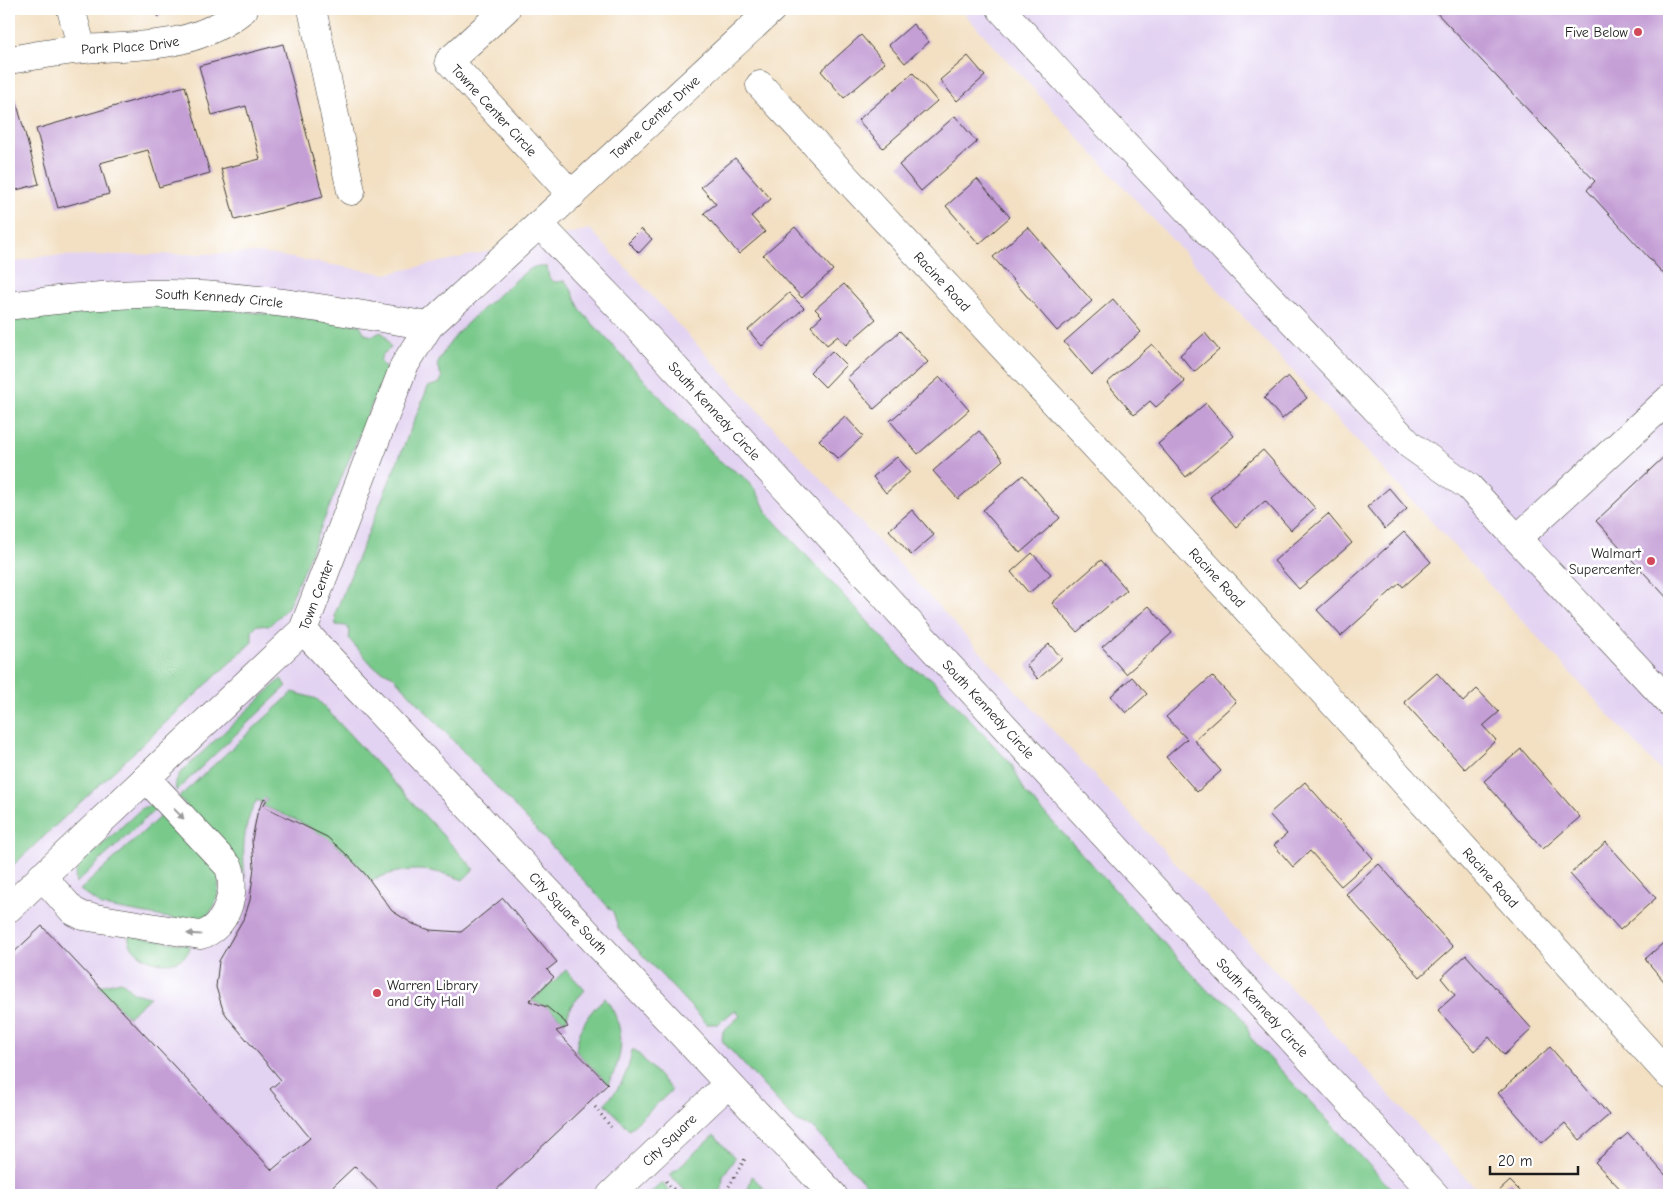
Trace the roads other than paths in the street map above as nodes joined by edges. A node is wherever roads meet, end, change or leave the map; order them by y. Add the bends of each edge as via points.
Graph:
1 (71, 9) edge
2 (244, 9) edge
3 (312, 9) edge
4 (506, 9) edge
5 (772, 9) edge
6 (1002, 9) edge
7 (82, 50) junction
8 (9, 60) edge
9 (760, 86) dead end
10 (351, 191) dead end
11 (572, 195) junction
12 (540, 225) junction
13 (9, 306) edge
14 (429, 326) junction
15 (1669, 399) edge
16 (1518, 538) junction
17 (303, 630) junction
18 (1669, 702) edge
19 (146, 778) junction
20 (42, 876) junction
21 (9, 908) edge
22 (1669, 1075) edge
23 (728, 1084) junction
24 (611, 1195) edge
25 (833, 1195) edge
26 (1435, 1195) edge

1 - 7 street
2 - 7 street, Park Place Drive via 206,32 171,44
3 - 10 street
4 - 11 street, Towne Center Circle via 449,61
5 - 11 street, Towne Center Drive
6 - 16 street via 1111,130 1410,445 1469,487
7 - 8 street, Park Place Drive
9 - 22 street, Racine Road via 1315,683
11 - 12 street, Towne Center Drive
12 - 14 street, Town Center
12 - 26 street, South Kennedy Circle via 621,309
13 - 14 street, South Kennedy Circle via 70,297 143,294 224,297
14 - 17 street, Town Center via 404,366
15 - 16 street
16 - 18 street
17 - 19 street, Town Center
17 - 23 street, City Square South
19 - 20 street, Town Center
19 -> 20 street via 229,867 232,891 223,920 216,929 200,935 89,918 73,911
20 - 21 street, Town Center
23 - 24 street, City Square
23 - 25 street, City Square South

